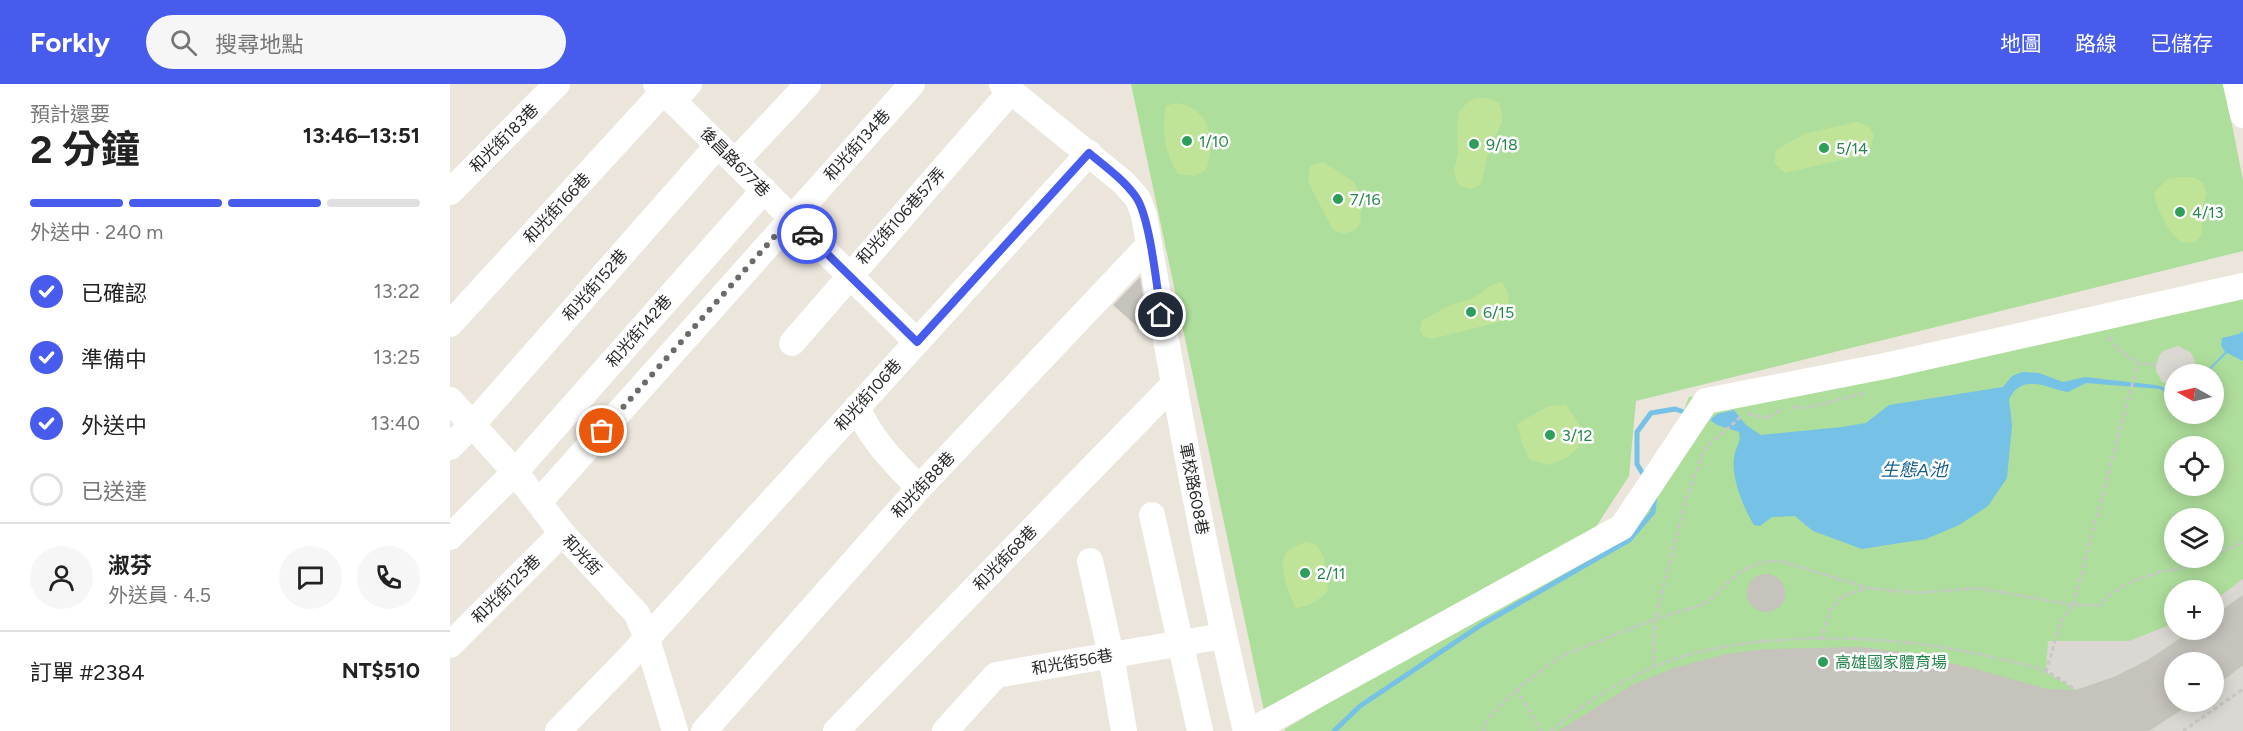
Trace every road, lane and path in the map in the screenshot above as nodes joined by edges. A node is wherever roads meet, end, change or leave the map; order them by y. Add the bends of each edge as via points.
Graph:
1 (557, 84) edge
2 (808, 84) edge
3 (912, 84) edge
4 (2236, 84) edge
5 (1007, 88) edge
6 (671, 90) edge
7 (2243, 115) edge
8 (1089, 153) junction
9 (726, 154) junction
10 (764, 190) junction
11 (450, 192) edge
12 (791, 218) junction
13 (1149, 245) junction
14 (849, 275) junction
15 (2243, 286) edge
16 (2096, 318) junction
17 (450, 324) edge
18 (917, 342) junction
19 (792, 343) dead end
20 (2138, 363) junction
21 (2156, 365) dead end
22 (1173, 385) junction
23 (450, 400) edge
24 (857, 407) junction
25 (1745, 413) dead end
26 (472, 424) junction
27 (450, 447) edge
28 (515, 472) junction
29 (919, 488) junction
30 (539, 502) junction
31 (1152, 515) dead end
32 (562, 533) junction
33 (450, 537) edge
34 (2243, 542) edge
35 (2224, 551) edge
36 (1090, 561) dead end
37 (2185, 568) edge
38 (1869, 588) junction
39 (2073, 605) junction
40 (1655, 619) junction
41 (646, 636) junction
42 (1223, 636) junction
43 (1820, 640) junction
44 (1181, 643) junction
45 (450, 645) edge
46 (1111, 655) junction
47 (1654, 668) junction
48 (2046, 672) junction
49 (1516, 688) junction
50 (2243, 689) edge
51 (2076, 690) dead end
52 (1265, 727) edge
53 (558, 731) edge
54 (674, 731) edge
55 (704, 731) edge
56 (836, 731) edge
57 (945, 731) edge
58 (1124, 731) edge
59 (1200, 731) edge
60 (1246, 731) edge
61 (1483, 731) edge
62 (1541, 731) edge
63 (1551, 731) edge
64 (2183, 731) edge

1 - 11 street, 和光街183巷
2 - 9 street, 和光街152巷
3 - 12 street, 和光街134巷
4 - 7 street
5 - 8 street, 軍校路608巷
5 - 14 street, 和光街106巷57弄
6 - 9 street, 後昌路677巷
6 - 17 street, 和光街166巷
8 - 13 street, 軍校路608巷 via 1138,199
8 - 18 street, 和光街106巷
9 - 10 street, 後昌路677巷
9 - 26 street, 和光街152巷
10 - 12 street, 後昌路677巷
10 - 28 street, 和光街142巷
12 - 14 street, 後昌路677巷
12 - 30 street, 和光街134巷
13 - 22 street, 軍校路608巷
13 - 29 street, 和光街88巷
14 - 18 street, 後昌路677巷
14 - 19 street, 和光街106巷57弄
15 - 16 street
16 - 20 path via 2116,348
16 - 52 street via 1885,366 1706,401 1622,527
18 - 24 street, 和光街106巷
20 - 21 path
20 - 39 path
22 - 42 street, 軍校路608巷
22 - 56 street, 和光街68巷
23 - 26 street, 和光街
24 - 29 street via 875,440
24 - 41 street, 和光街106巷
25 - 40 path via 1705,448 1689,491
26 - 27 street, 和光街152巷
26 - 28 street, 和光街
28 - 30 street, 和光街
28 - 33 street, 和光街142巷
29 - 55 street, 和光街88巷
30 - 32 street, 和光街
31 - 44 street
32 - 41 street, 和光街 via 637,614
32 - 45 street, 和光街125巷
34 - 35 path
36 - 46 street
37 - 39 path via 2138,580 2108,595 2100,605
38 - 39 path via 1917,593 1977,588
38 - 40 path via 1780,561 1762,562 1741,571 1705,604
38 - 43 path via 1843,596 1831,609
39 - 48 path via 2061,621
40 - 47 path
40 - 49 path via 1561,656
41 - 53 street, 和光街106巷
41 - 54 street, 和光街
42 - 44 street, 和光街56巷
42 - 60 street, 軍校路608巷
43 - 47 path via 1760,642 1681,657
43 - 48 path via 1940,647
44 - 46 street, 和光街56巷
44 - 59 street
46 - 57 street, 和光街56巷 via 996,675
46 - 58 street
47 - 63 path via 1572,713
48 - 51 path
49 - 61 path via 1490,716
49 - 62 path
50 - 64 path

